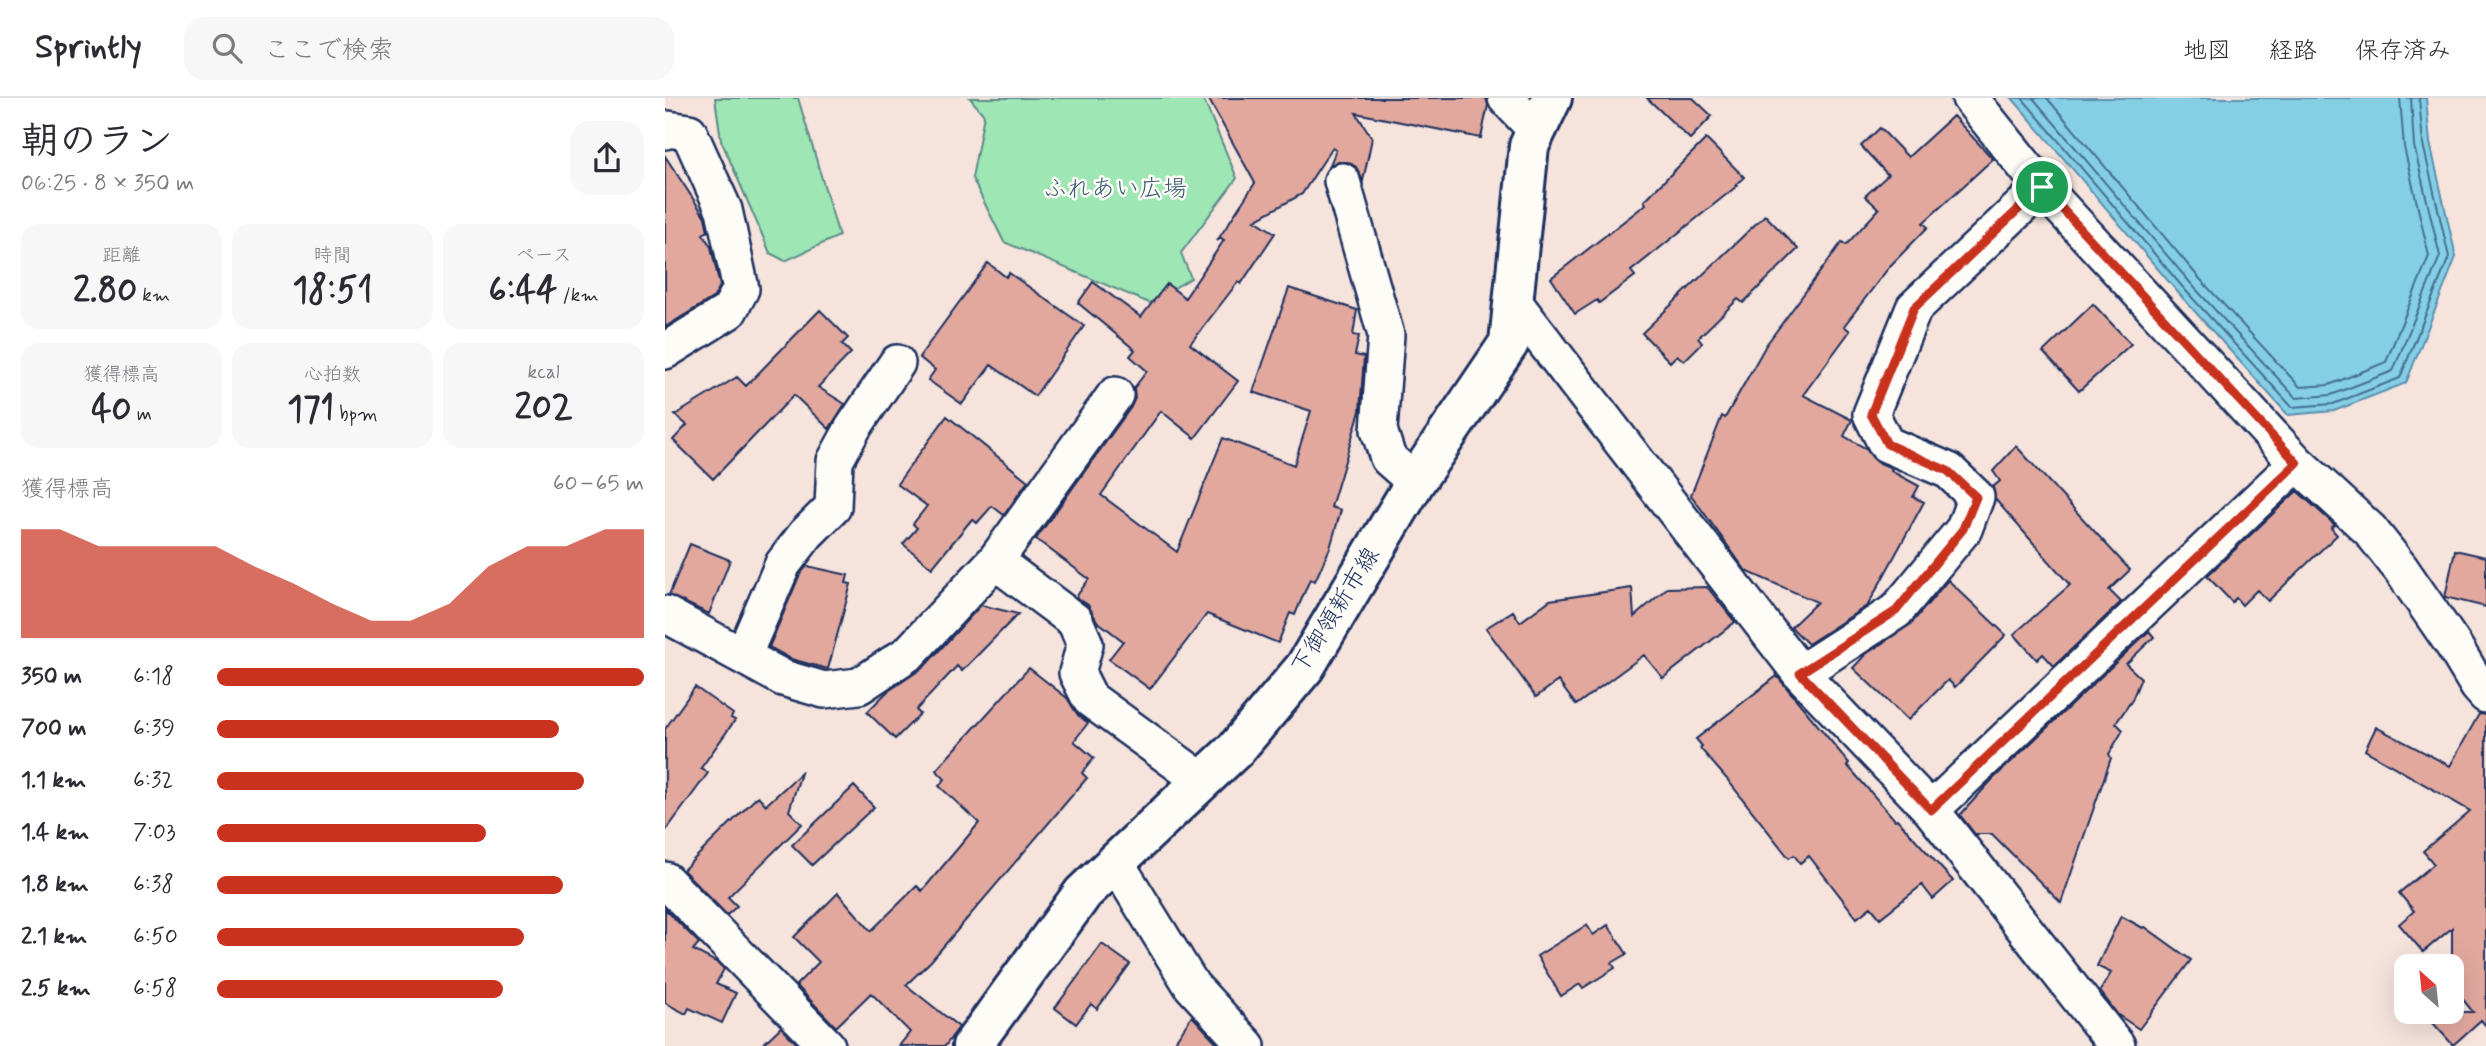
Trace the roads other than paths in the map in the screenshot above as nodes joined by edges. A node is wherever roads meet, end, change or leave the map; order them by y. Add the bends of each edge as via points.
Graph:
1 (1506, 98) edge
2 (1970, 98) edge
3 (1544, 115) edge
4 (665, 131) edge
5 (1342, 181) dead end
6 (2042, 187) junction
7 (1513, 301) junction
8 (665, 351) edge
9 (897, 363) dead end
10 (1115, 395) dead end
11 (2297, 463) junction
12 (1415, 482) junction
13 (995, 561) junction
14 (665, 614) edge
15 (743, 656) junction
16 (1800, 673) junction
17 (2483, 683) edge
18 (1201, 780) junction
19 (1931, 810) junction
20 (1116, 863) junction
21 (665, 880) edge
22 (827, 1046) edge
23 (972, 1046) edge
24 (1247, 1046) edge
25 (2117, 1046) edge

1 - 3 street
2 - 6 street
3 - 7 main road, 下御領新市線 via 1529,146
4 - 8 street via 689,132 724,210 741,289 729,311
5 - 12 street via 1386,335 1379,430 1388,458
6 - 11 street
6 - 16 street via 1914,308 1871,414 1887,444 1948,471 1976,497 1963,529 1896,611
7 - 12 main road, 下御領新市線 via 1509,343
7 - 16 street
9 - 15 street via 835,461 834,506 783,564
10 - 13 street
11 - 17 street via 2370,530
11 - 19 street
12 - 18 main road, 下御領新市線 via 1305,667 1236,749
13 - 15 street via 909,653 859,686 824,690 783,678
13 - 18 street via 1075,621 1085,644 1077,673 1090,699
14 - 15 street
16 - 19 street
18 - 20 main road, 下御領新市線
19 - 25 street
20 - 23 main road, 下御領新市線 via 1083,893
20 - 24 street via 1192,986
21 - 22 street

